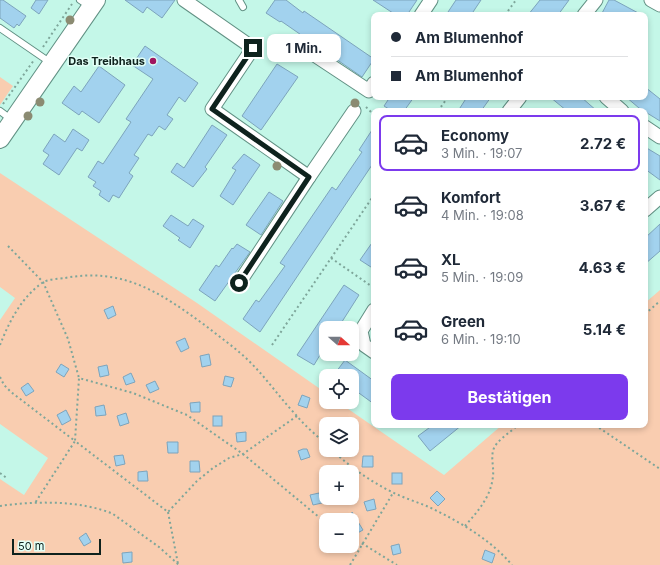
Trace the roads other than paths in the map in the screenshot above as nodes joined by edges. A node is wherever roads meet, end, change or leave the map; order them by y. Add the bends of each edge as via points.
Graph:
1 (184, 0) edge
2 (239, 0) edge
3 (431, 0) edge
4 (596, 0) edge
5 (651, 0) edge
6 (89, 2) edge
7 (660, 5) edge
8 (243, 7) dead end
9 (423, 12) edge
10 (586, 12) edge
11 (0, 28) edge
12 (304, 48) dead end
13 (52, 64) junction
14 (371, 87) edge
15 (518, 100) edge
16 (609, 100) edge
17 (511, 108) edge
18 (619, 108) edge
19 (354, 112) dead end
20 (7, 116) edge
21 (648, 129) edge
22 (660, 137) edge
23 (0, 139) edge
24 (309, 177) junction
25 (660, 198) edge
26 (648, 208) edge
27 (239, 283) dead end
28 (371, 315) edge
29 (371, 350) edge

1 - 24 street via 253,48 212,109
2 - 8 lane
3 - 9 street
4 - 10 street
5 - 7 street
6 - 13 main road
11 - 13 lane
12 - 14 street via 368,91
13 - 20 main road
15 - 17 street
16 - 18 street
19 - 24 street
20 - 23 main road
21 - 22 street
24 - 27 street
25 - 26 street
28 - 29 street via 361,331 364,345

